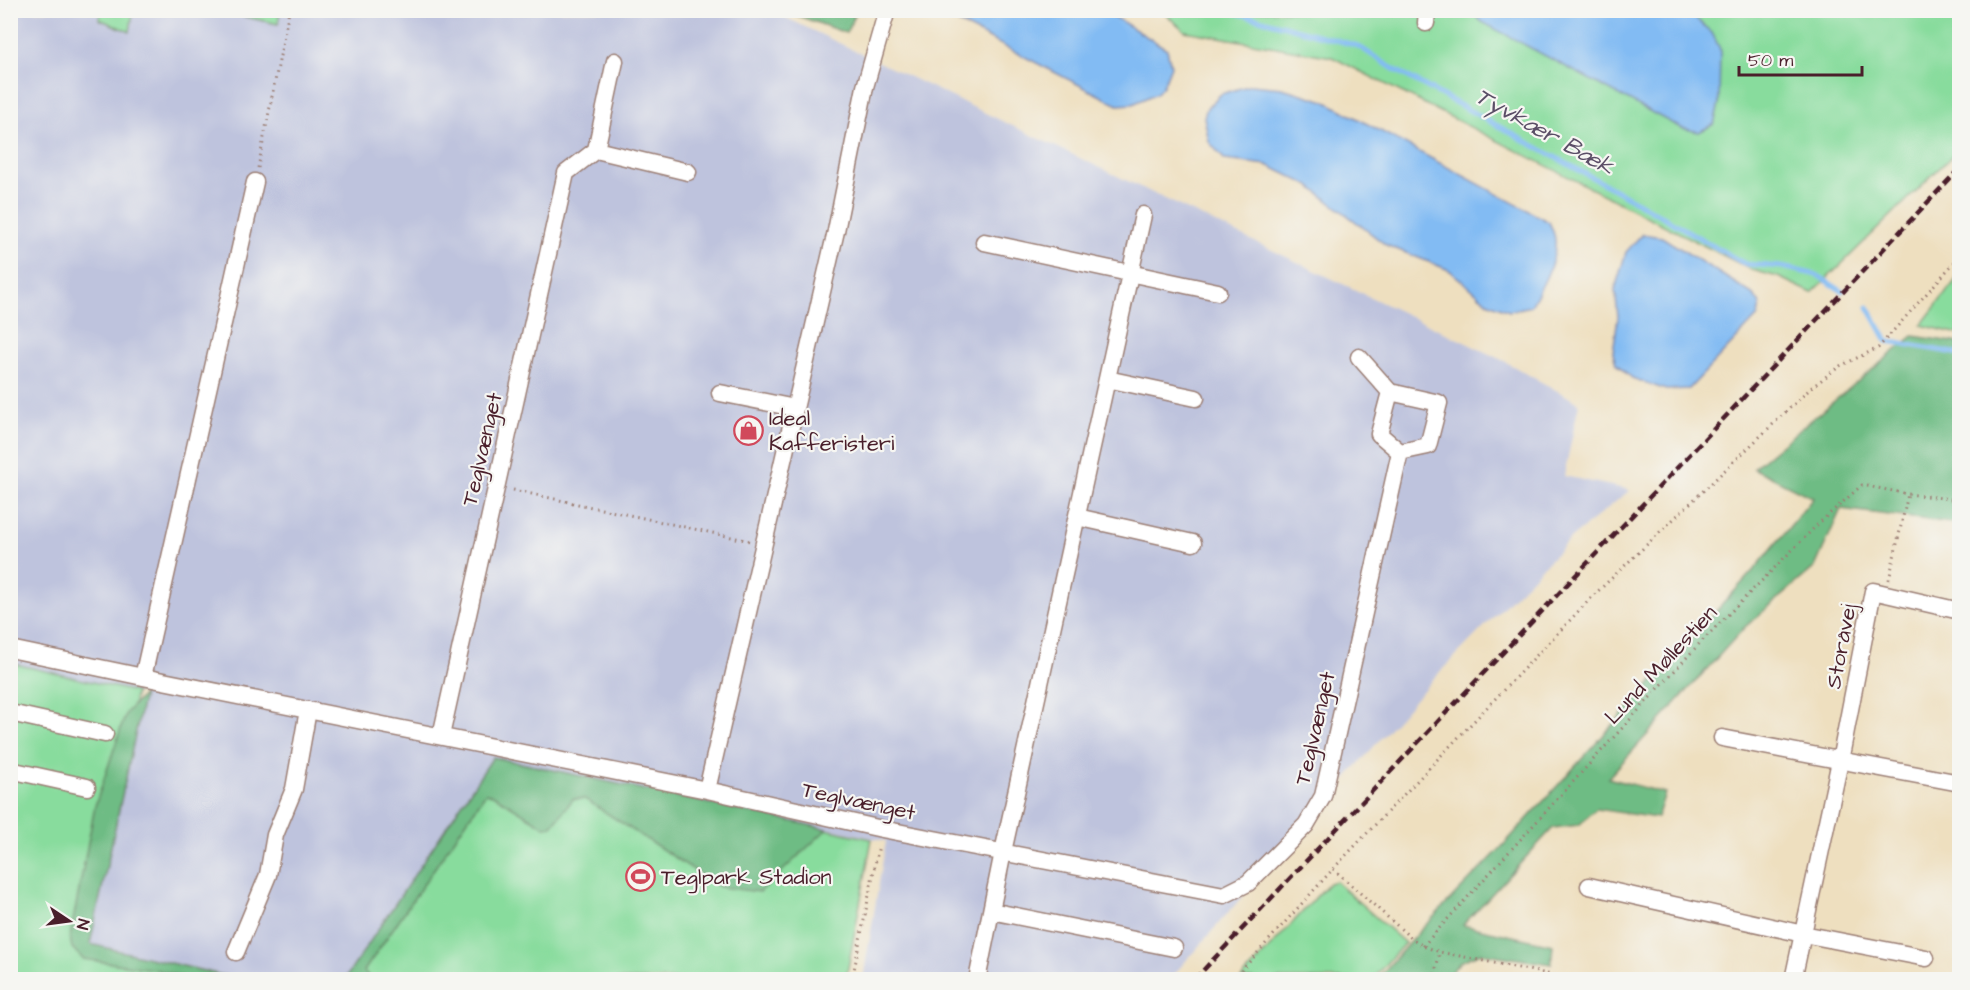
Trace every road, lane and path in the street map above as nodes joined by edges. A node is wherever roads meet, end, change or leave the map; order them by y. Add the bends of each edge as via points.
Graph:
1 (289, 10) edge
2 (887, 10) edge
3 (615, 61) dead end
4 (596, 150) junction
5 (688, 172) dead end
6 (255, 182) joint
7 (1143, 215) dead end
8 (984, 242) dead end
9 (1959, 256) edge
10 (1130, 273) junction
11 (1218, 292) dead end
12 (1359, 357) dead end
13 (1107, 379) junction
14 (1390, 392) junction
15 (720, 393) dead end
16 (1196, 398) dead end
17 (795, 408) junction
18 (1400, 452) junction
19 (496, 486) junction
20 (1908, 494) junction
21 (1959, 500) edge
22 (1077, 516) junction
23 (1192, 543) dead end
24 (764, 544) junction
25 (1885, 595) junction
26 (1959, 611) edge
27 (10, 649) edge
28 (143, 677) junction
29 (308, 710) junction
30 (10, 713) edge
31 (105, 734) dead end
32 (441, 736) junction
33 (1722, 738) dead end
34 (1840, 761) junction
35 (10, 770) edge
36 (1959, 783) edge
37 (87, 787) dead end
38 (707, 790) junction
39 (882, 829) junction
40 (1003, 852) junction
41 (1333, 869) junction
42 (1589, 886) dead end
43 (991, 911) junction
44 (1803, 934) junction
45 (1423, 945) junction
46 (1174, 948) dead end
47 (236, 952) dead end
48 (1440, 952) junction
49 (1926, 958) dead end
50 (852, 980) edge
51 (977, 980) edge
52 (1233, 980) edge
53 (1433, 980) edge
54 (1577, 980) edge
55 (1793, 980) edge

1 - 6 path
2 - 17 street via 865,87
3 - 4 street
4 - 5 street
4 - 19 street, Teglvænget via 566,173
6 - 28 street
7 - 10 street
8 - 10 street
9 - 41 path via 1878,348 1840,366 1812,387 1594,595
10 - 11 street
10 - 13 street
12 - 14 street
13 - 16 street
13 - 22 street
14 - 18 street via 1379,434
14 - 18 street via 1439,403 1428,446
15 - 17 street
17 - 24 street
18 - 40 street, Teglvænget via 1323,796 1306,825 1248,884 1224,895
19 - 24 path
19 - 32 street, Teglvænget
20 - 21 path, Lund Møllestien
20 - 25 path
20 - 45 path, Lund Møllestien via 1862,485 1818,524 1699,644
22 - 23 street
22 - 40 street
24 - 38 street
25 - 26 street, Storåvej
25 - 34 street, Storåvej via 1873,591
27 - 28 street, Teglvænget
28 - 29 street, Teglvænget
29 - 32 street, Teglvænget
29 - 47 street via 294,789 275,835 268,875
30 - 31 street
32 - 38 street, Teglvænget
33 - 34 street
34 - 36 street
34 - 44 street, Storåvej
35 - 37 street
38 - 39 street, Teglvænget
39 - 40 street, Teglvænget
39 - 50 path
40 - 43 street
41 - 45 path
41 - 52 path
42 - 44 street
43 - 46 street
43 - 51 street
44 - 49 street
44 - 55 street, Storåvej
45 - 48 path
48 - 53 path
48 - 54 path

